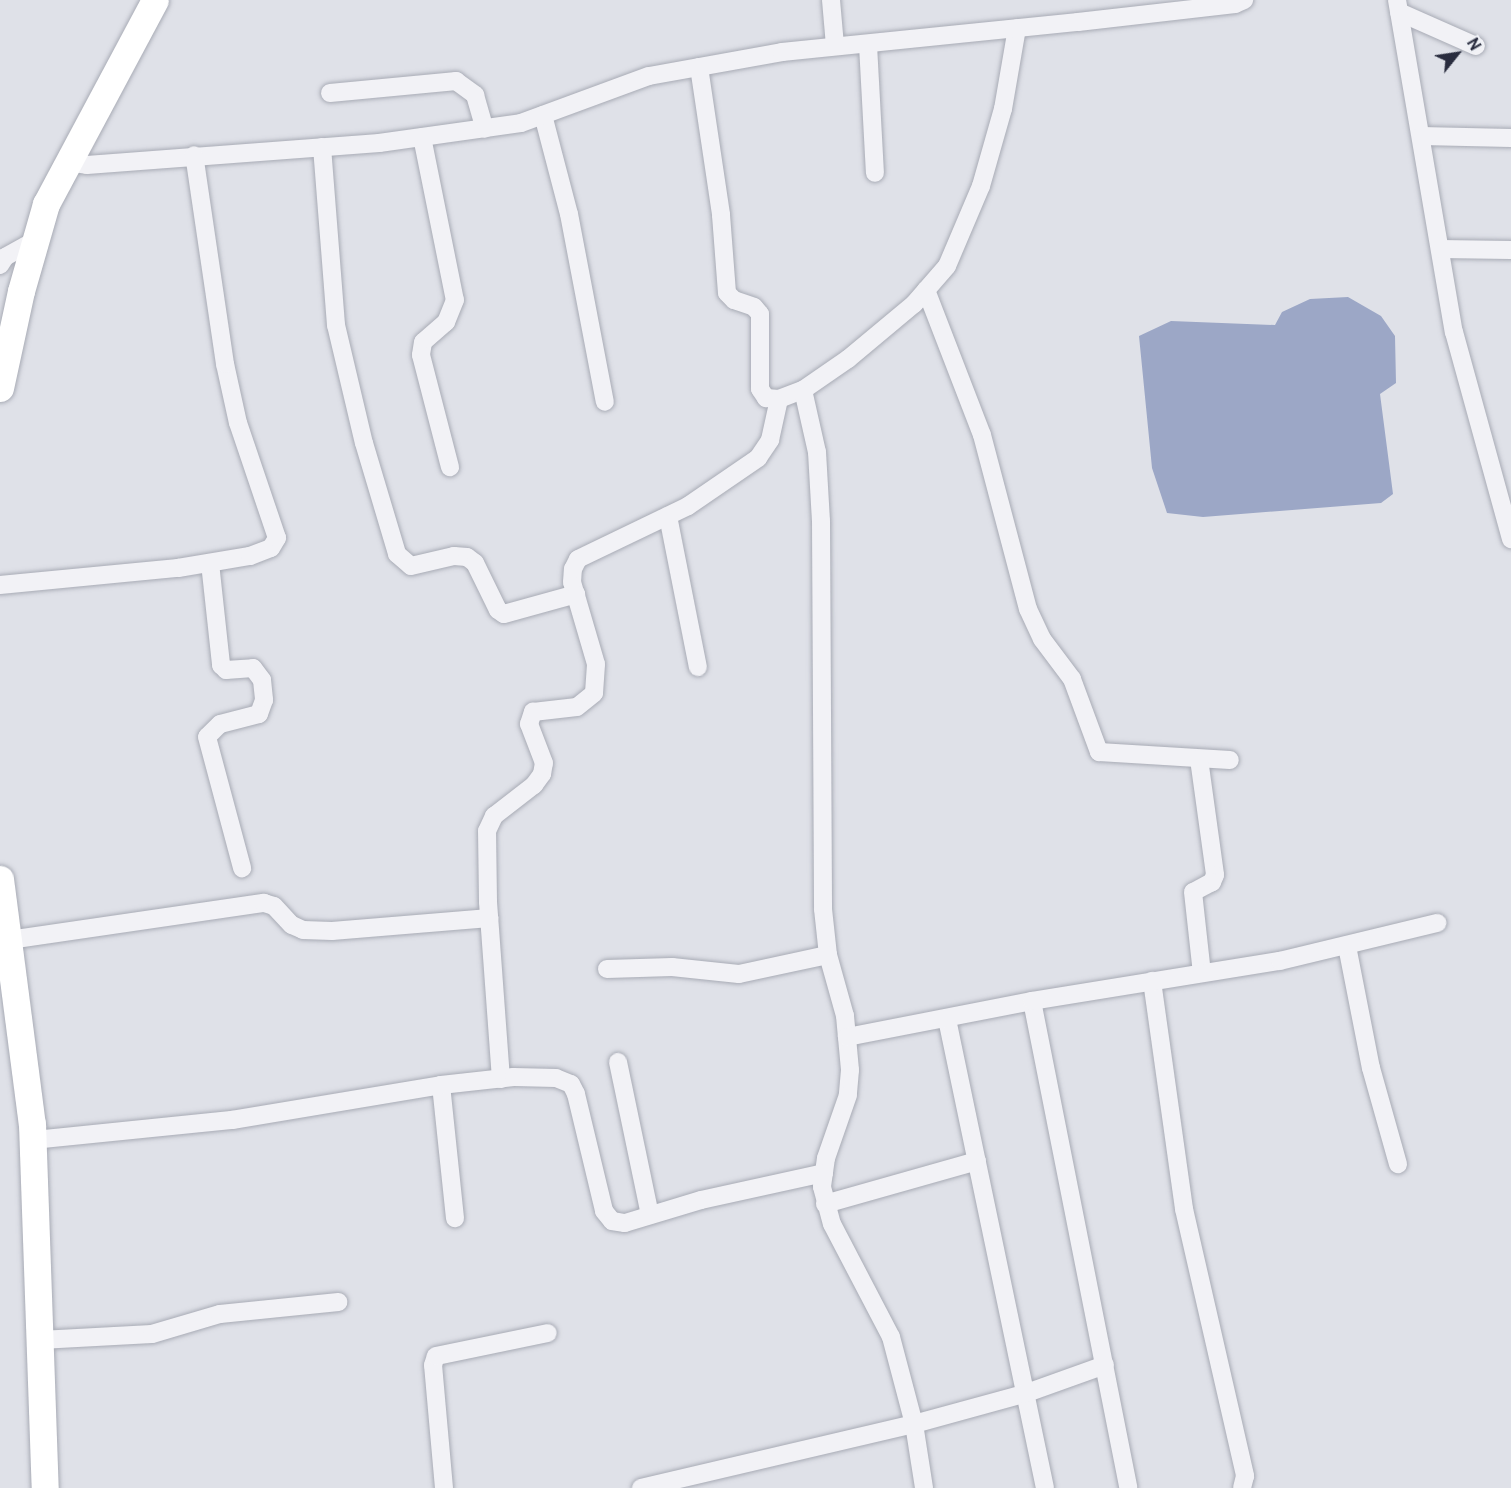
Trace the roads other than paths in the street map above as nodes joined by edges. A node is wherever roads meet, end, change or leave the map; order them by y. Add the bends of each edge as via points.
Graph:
1 (155, 0) edge
2 (831, 0) edge
3 (1244, 0) edge
4 (1398, 6) edge
5 (1132, 8) edge
6 (1017, 28) junction
7 (868, 45) junction
8 (835, 46) junction
9 (1476, 46) dead end
10 (699, 67) junction
11 (330, 93) dead end
12 (543, 115) junction
13 (485, 129) junction
14 (1421, 136) junction
15 (422, 137) junction
16 (1511, 138) edge
17 (322, 147) junction
18 (194, 155) junction
19 (66, 162) junction
20 (875, 173) dead end
21 (34, 241) junction
22 (1440, 249) junction
23 (1511, 250) edge
24 (0, 265) edge
25 (926, 290) junction
26 (0, 388) edge
27 (803, 390) junction
28 (779, 399) junction
29 (605, 402) dead end
30 (450, 467) dead end
31 (668, 516) junction
32 (1511, 539) edge
33 (210, 563) junction
34 (0, 585) edge
35 (576, 594) junction
36 (698, 668) dead end
37 (1199, 759) junction
38 (1230, 760) dead end
39 (242, 868) dead end
40 (0, 879) edge
41 (489, 918) junction
42 (1437, 923) dead end
43 (9, 940) junction
44 (1347, 946) junction
45 (828, 956) junction
46 (607, 969) dead end
47 (1202, 973) junction
48 (1152, 981) junction
49 (1032, 1001) junction
50 (947, 1019) junction
51 (847, 1037) junction
52 (618, 1062) dead end
53 (501, 1079) junction
54 (441, 1085) junction
55 (34, 1140) junction
56 (977, 1161) junction
57 (1398, 1164) dead end
58 (824, 1173) junction
59 (825, 1204) junction
60 (650, 1215) junction
61 (455, 1218) dead end
62 (338, 1302) dead end
63 (548, 1333) dead end
64 (40, 1340) junction
65 (1105, 1365) junction
66 (1024, 1394) junction
67 (914, 1424) junction
68 (45, 1488) edge
69 (444, 1488) edge
70 (641, 1488) edge
71 (924, 1488) edge
72 (1045, 1488) edge
73 (1128, 1488) edge
74 (1242, 1488) edge

1 - 19 main road
2 - 8 street
3 - 5 street
4 - 9 street
4 - 14 street
5 - 6 street
6 - 7 street
6 - 25 street via 1003,109 981,186 947,266
7 - 8 street
7 - 20 street
8 - 10 street
10 - 12 street via 649,76
10 - 28 street via 728,293 760,314 760,389 766,398
11 - 13 street via 456,81 468,86 475,95
12 - 13 street
12 - 29 street via 569,213
13 - 15 street
14 - 16 street
14 - 22 street
15 - 17 street
15 - 30 street via 454,300 446,322 423,342 421,355
17 - 18 street
17 - 35 street via 336,325 364,443 398,554 411,566 467,557 475,563 498,610 504,614
18 - 19 street via 87,165
18 - 33 street via 238,423 277,538 271,548 250,556
19 - 21 main road
21 - 24 street via 4,257
21 - 26 main road
22 - 23 street
22 - 32 street via 1454,332
25 - 27 street via 848,359
25 - 37 street via 982,435 1028,609 1042,639 1072,679 1099,752
27 - 28 street
27 - 45 street via 817,452 821,521 821,853
28 - 31 street via 770,440 758,458
31 - 35 street via 578,559 572,582
31 - 36 street
33 - 34 street
33 - 39 street via 221,665 226,670 253,668 262,680 264,700 259,714 220,724 207,737
35 - 41 street via 596,664 597,682 588,702 533,712 529,724 544,762 542,774 534,786 494,816 487,831
37 - 38 street
37 - 47 street via 1215,875 1214,880 1192,892
40 - 43 main road
41 - 43 street via 303,930 292,925 274,906 264,903
41 - 53 street
42 - 44 street
43 - 55 main road
44 - 47 street
44 - 57 street via 1371,1068
45 - 46 street via 740,974 672,967
45 - 51 street
47 - 48 street
48 - 49 street
48 - 74 street via 1184,1209 1245,1476
49 - 50 street
49 - 65 street
50 - 51 street
50 - 56 street
51 - 58 street via 848,1095
52 - 60 street
53 - 54 street
53 - 60 street via 556,1078 571,1084 607,1217 618,1223
54 - 55 street via 232,1120
54 - 61 street
55 - 64 main road
56 - 59 street
56 - 66 street
58 - 59 street
58 - 60 street
59 - 67 street via 891,1337
62 - 64 street via 220,1314 152,1334
63 - 69 street via 436,1356 433,1365
64 - 68 main road
65 - 66 street
65 - 73 street
66 - 67 street
66 - 72 street
67 - 70 street
67 - 71 street

